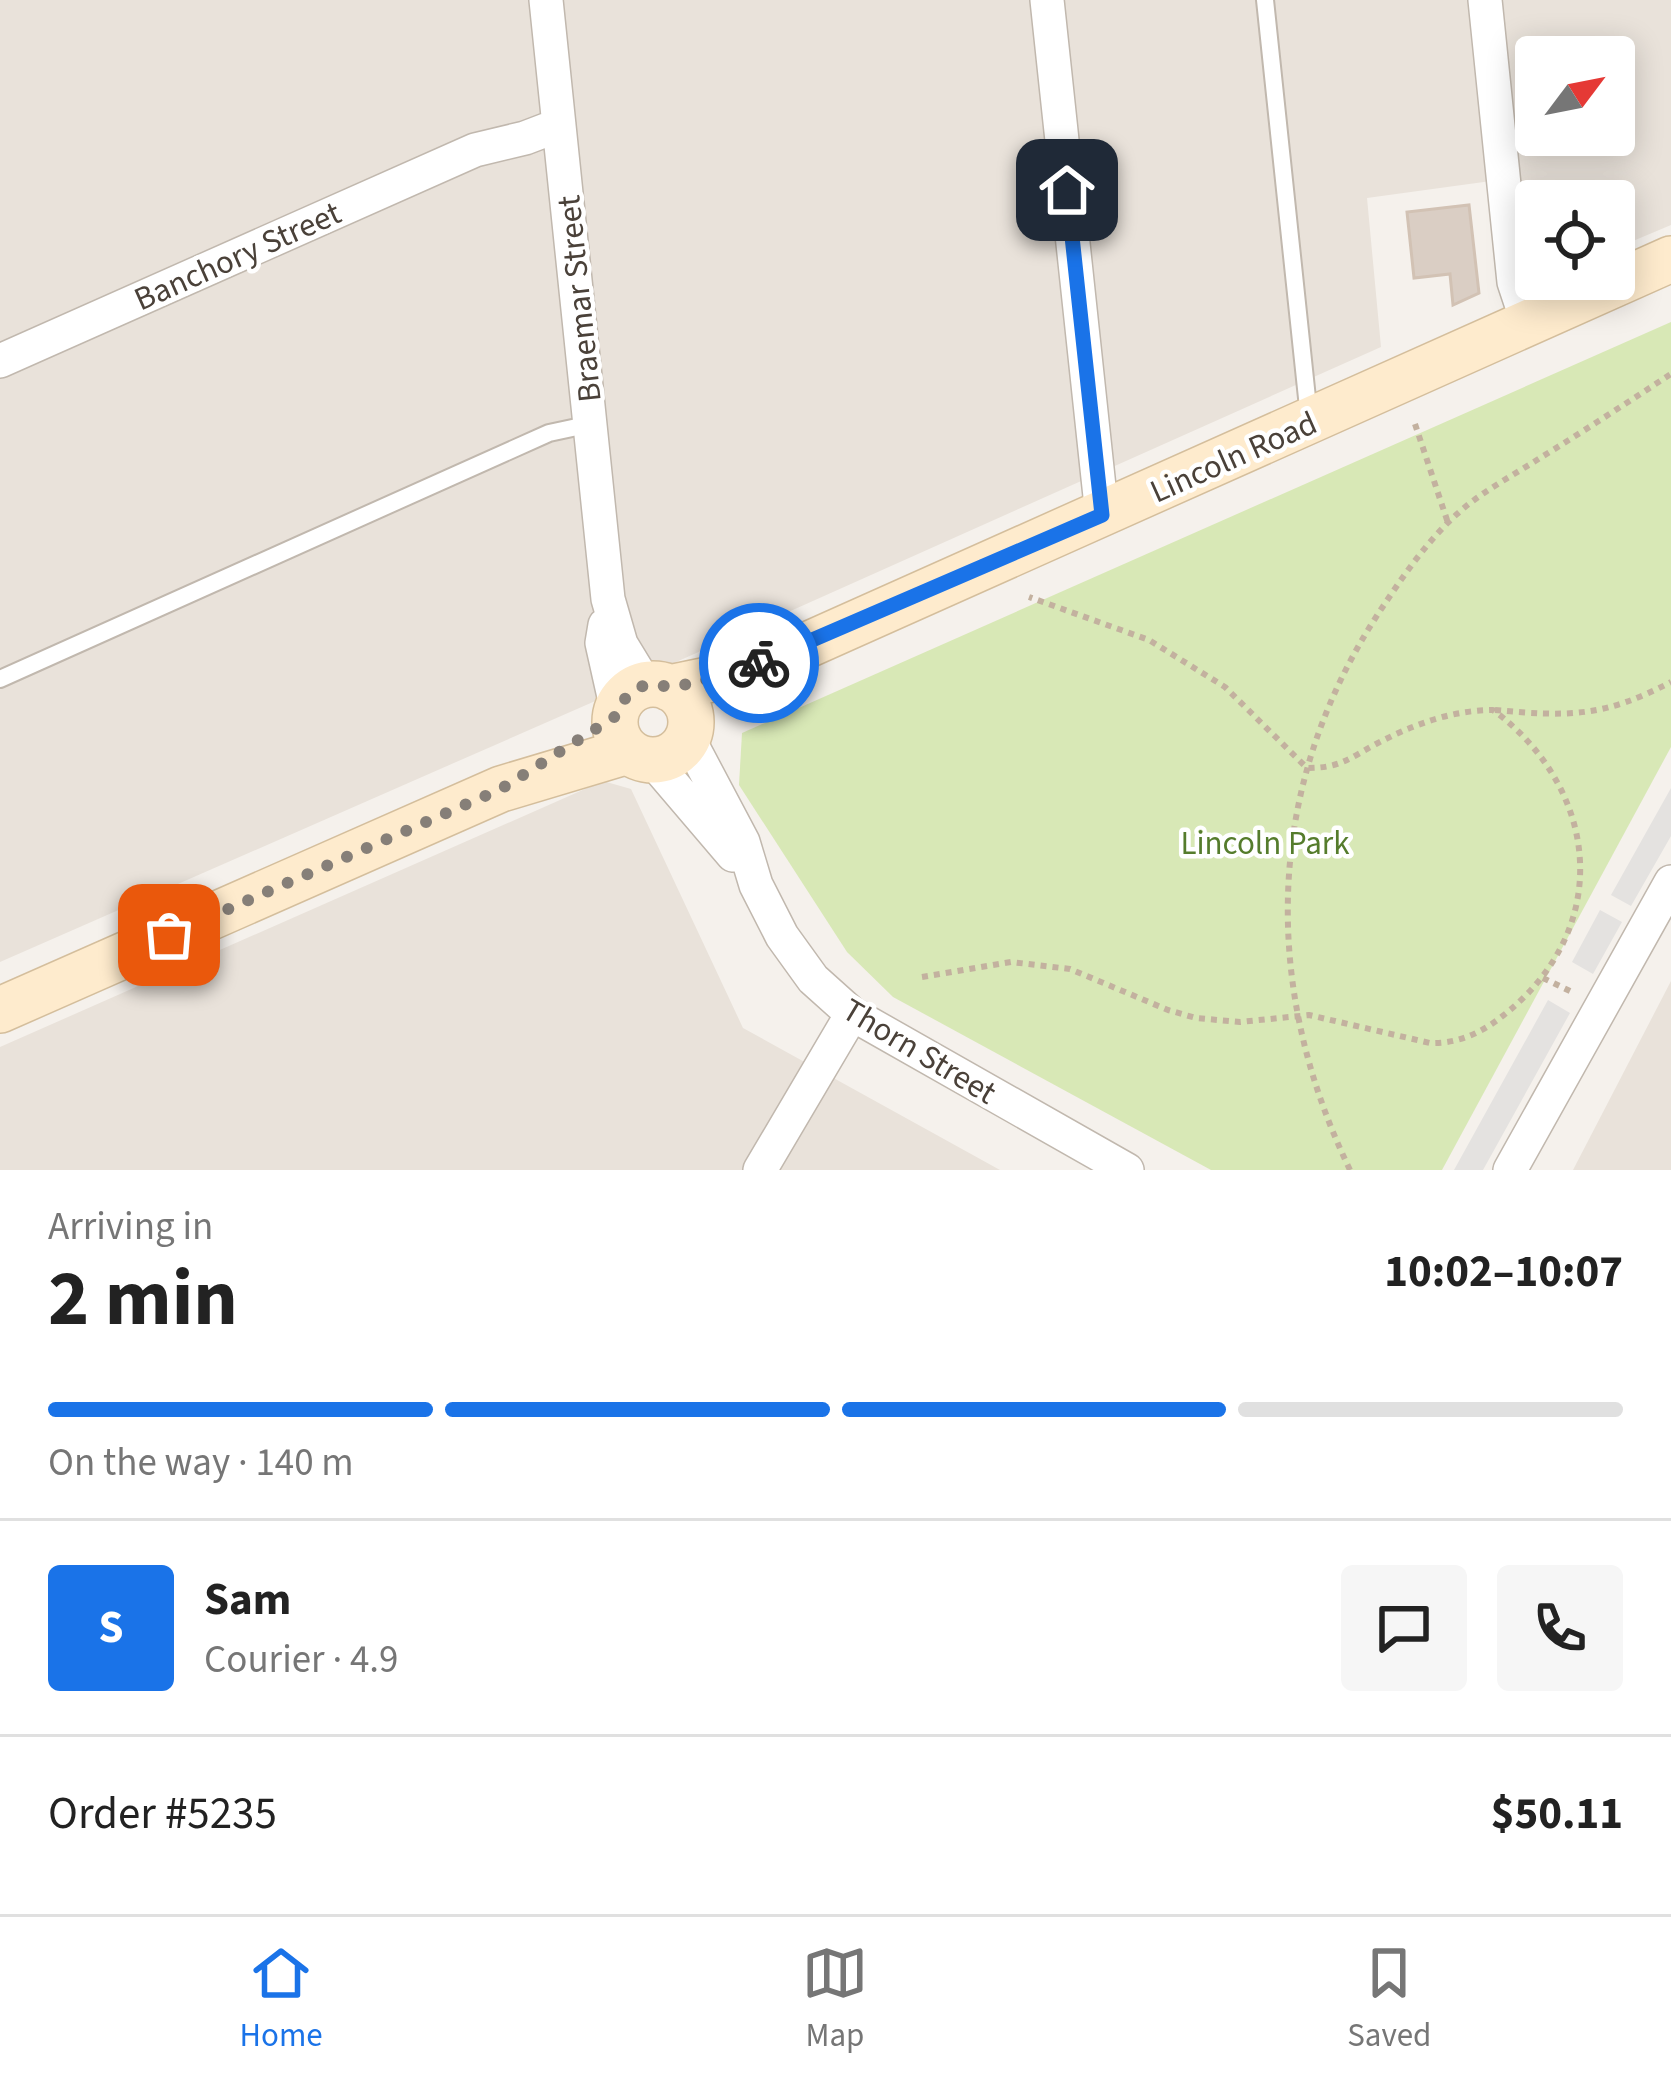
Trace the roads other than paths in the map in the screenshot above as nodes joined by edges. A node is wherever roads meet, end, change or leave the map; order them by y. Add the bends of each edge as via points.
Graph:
1 (546, 0) edge
2 (1047, 0) edge
3 (1265, 0) edge
4 (1485, 0) edge
5 (558, 110) junction
6 (1671, 259) edge
7 (1527, 321) junction
8 (0, 361) edge
9 (1309, 422) junction
10 (592, 423) junction
11 (1102, 515) junction
12 (0, 679) edge
13 (651, 722) junction
14 (1671, 882) edge
15 (0, 1010) edge
16 (852, 1014) junction
17 (760, 1170) edge
18 (1127, 1170) edge
19 (1510, 1170) edge

1 - 5 street, Braemar Street
2 - 11 street
3 - 9 lane
4 - 7 street via 1514,282
5 - 8 street, Banchory Street
5 - 10 street, Braemar Street
6 - 7 main road, Lincoln Road
7 - 9 main road, Lincoln Road
9 - 11 main road, Lincoln Road
10 - 12 lane via 549,434
10 - 13 street, Braemar Street via 608,599 602,643
11 - 13 main road, Lincoln Road via 722,677
13 - 15 main road, Lincoln Road
13 - 16 street, Thorn Street via 694,805 756,885 782,935
14 - 19 street
16 - 17 street
16 - 18 street, Thorn Street

